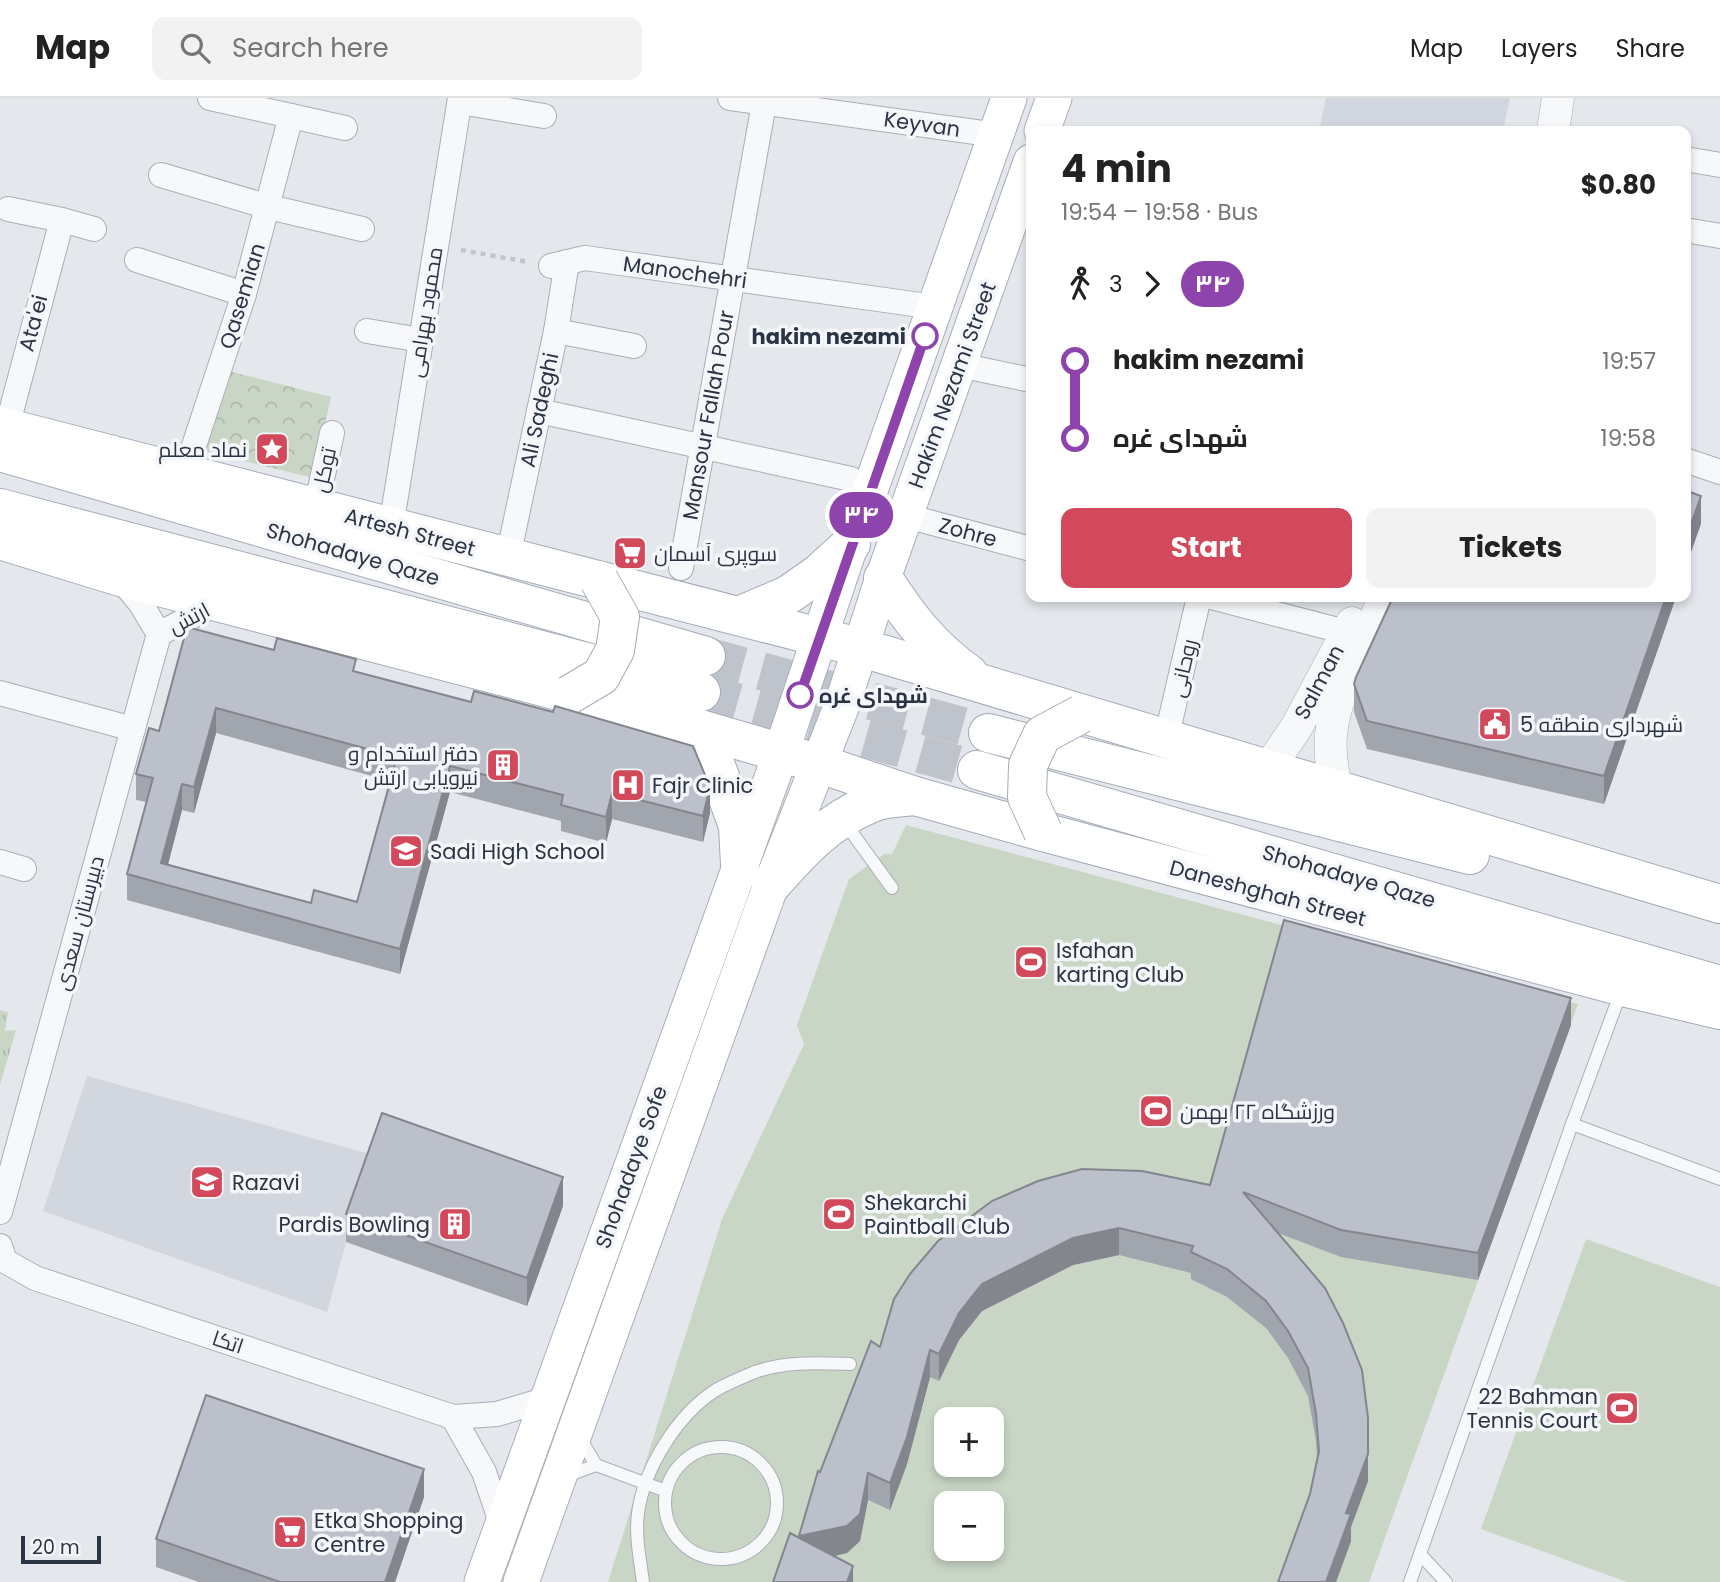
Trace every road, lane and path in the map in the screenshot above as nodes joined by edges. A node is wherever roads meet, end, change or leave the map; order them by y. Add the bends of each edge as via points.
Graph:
1 (212, 98) edge
2 (730, 98) edge
3 (1009, 98) edge
4 (1054, 98) edge
5 (1558, 98) edge
6 (460, 100) edge
7 (764, 100) edge
8 (263, 104) edge
9 (291, 116) junction
10 (544, 116) dead end
11 (1044, 126) edge
12 (1554, 126) edge
13 (345, 128) dead end
14 (996, 135) junction
15 (1691, 160) edge
16 (1720, 165) edge
17 (161, 175) dead end
18 (1026, 190) edge
19 (269, 207) junction
20 (8, 209) dead end
21 (1022, 213) edge
22 (62, 220) junction
23 (94, 229) dead end
24 (362, 229) dead end
25 (1691, 231) edge
26 (1720, 236) edge
27 (436, 246) junction
28 (137, 260) dead end
29 (559, 264) junction
30 (732, 278) junction
31 (244, 294) junction
32 (935, 307) junction
33 (367, 331) dead end
34 (556, 331) junction
35 (421, 340) junction
36 (635, 345) dead end
37 (959, 365) junction
38 (1026, 379) edge
39 (539, 411) junction
40 (332, 433) dead end
41 (2, 435) edge
42 (702, 447) junction
43 (1691, 462) edge
44 (1720, 472) edge
45 (185, 473) junction
46 (861, 481) junction
47 (316, 507) junction
48 (0, 509) edge
49 (905, 516) junction
50 (391, 527) junction
51 (0, 540) edge
52 (851, 544) junction
53 (1026, 548) edge
54 (508, 557) junction
55 (681, 568) dead end
56 (117, 576) junction
57 (599, 580) junction
58 (833, 598) junction
59 (219, 602) junction
60 (1198, 602) edge
61 (1230, 602) edge
62 (1368, 602) edge
63 (1382, 602) edge
64 (872, 613) junction
65 (739, 616) junction
66 (1346, 632) junction
67 (159, 635) junction
68 (820, 637) junction
69 (985, 686) junction
70 (0, 693) edge
71 (569, 695) junction
72 (1081, 714) junction
73 (666, 719) junction
74 (1296, 727) junction
75 (132, 729) junction
76 (988, 733) tunnel mouth
77 (1331, 735) junction
78 (1166, 739) junction
79 (781, 753) junction
80 (820, 764) junction
81 (1268, 769) junction
82 (977, 770) tunnel mouth
83 (1336, 789) junction
84 (915, 796) junction
85 (842, 819) junction
86 (1043, 832) junction
87 (0, 862) edge
88 (24, 869) dead end
89 (756, 875) junction
90 (892, 888) dead end
91 (1720, 904) edge
92 (1720, 917) edge
93 (1720, 985) edge
94 (1623, 988) junction
95 (1720, 1010) edge
96 (1572, 1124) junction
97 (1720, 1179) edge
98 (0, 1212) edge
99 (2, 1254) edge
100 (850, 1364) dead end
101 (547, 1399) junction
102 (453, 1417) junction
103 (575, 1430) junction
104 (597, 1465) junction
105 (558, 1479) junction
106 (646, 1484) junction
107 (666, 1491) junction
108 (502, 1525) junction
109 (1420, 1554) junction
110 (482, 1582) edge
111 (521, 1582) edge
112 (643, 1582) edge
113 (1410, 1582) edge
114 (1446, 1582) edge

1 - 8 street
2 - 7 street, Keyvan
3 - 14 main road, Hakim Nezami Street
4 - 11 main road
5 - 12 street
6 - 10 street
6 - 27 street, محمود بهرامی
7 - 14 street, Keyvan
7 - 30 street, Mansour Fallah Pour
8 - 9 street
9 - 13 street
9 - 19 street, Qasemian
14 - 32 main road, Hakim Nezami Street
15 - 16 street
17 - 19 street
18 - 21 main road, Hakim Nezami Street
19 - 24 street
19 - 31 street, Qasemian
20 - 22 street
21 - 37 main road, Hakim Nezami Street
22 - 23 street
22 - 41 street, Ata'ei
25 - 26 street
27 - 29 path
27 - 35 street, محمود بهرامی
28 - 31 street
29 - 30 street, Manochehri via 585,257
29 - 34 street, Ali Sadeghi
30 - 32 street, Manochehri
30 - 42 street, Mansour Fallah Pour
31 - 45 street, Qasemian
32 - 46 main road, Hakim Nezami Street
33 - 35 street
34 - 36 street
34 - 39 street, Ali Sadeghi
35 - 50 street, محمود بهرامی
37 - 38 street
37 - 49 main road, Hakim Nezami Street
39 - 42 street
39 - 54 street, Ali Sadeghi
40 - 47 street, توکل
41 - 45 main road, Artesh Street
41 - 48 main road, Shohadaye Qaze via 703,674
42 - 46 street
42 - 55 street, Mansour Fallah Pour
43 - 44 street
45 - 47 main road, Artesh Street
46 - 52 main road, Hakim Nezami Street
47 - 50 main road, Artesh Street
49 - 53 street, Zohre
49 - 64 main road, Hakim Nezami Street
50 - 54 main road, Artesh Street
51 - 56 main road
52 - 58 main road, Hakim Nezami Street
52 - 65 main road via 788,594
54 - 57 main road, Artesh Street
56 - 59 main road
56 - 67 street
57 - 65 main road, Artesh Street
57 - 71 main road, bridge via 620,617 615,650 601,676
58 - 64 main road via 833,608 845,623 855,625
58 - 68 main road, Hakim Nezami Street
59 - 67 street, ارتش
59 - 71 main road
60 - 78 street, روحانی
61 - 66 street
62 - 66 street, Salman
63 - 77 street via 1355,658
64 - 68 main road, Artesh Street
64 - 69 main road
64 - 69 main road via 910,620 944,656
64 - 80 main road, Shohadaye Sofe
65 - 68 main road, Artesh Street
66 - 74 street, Salman
67 - 75 street, دبیرستان سعدی
68 - 79 main road, Shohadaye Sofe
69 - 72 main road
70 - 75 street
71 - 73 main road
72 - 78 main road
72 - 86 main road, bridge via 1042,735 1028,765 1027,797
73 - 79 main road
73 - 89 main road via 696,740 716,766
74 - 77 street via 1295,745 1301,754 1312,757 1322,752
74 - 81 street, Salman
75 - 98 street, دبیرستان سعدی
76 - 92 main road
77 - 83 street
78 - 81 main road
79 - 80 main road, Daneshghah Street
79 - 89 main road, Shohadaye Sofe
80 - 84 main road, Daneshghah Street
80 - 89 main road, Shohadaye Sofe
81 - 83 main road
82 - 93 main road, Shohadaye Qaze
83 - 91 main road
84 - 85 main road via 874,802
84 - 86 main road, Daneshghah Street
85 - 89 main road
85 - 90 lane
86 - 94 main road, Daneshghah Street
87 - 88 street
89 - 101 main road, Shohadaye Sofe
89 - 103 main road, Shohadaye Sofe
94 - 95 main road, Daneshghah Street
94 - 96 lane
96 - 97 lane
96 - 109 lane
99 - 102 street, اتکا via 35,1279
100 - 106 lane via 801,1363 757,1371 715,1390 682,1420 658,1454
101 - 102 street via 497,1414
101 - 108 main road, Shohadaye Sofe
102 - 108 street via 484,1472
103 - 104 lane
103 - 105 main road, Shohadaye Sofe
104 - 105 lane
104 - 106 lane
105 - 111 main road, Shohadaye Sofe
106 - 107 lane
106 - 112 lane via 638,1513
107 - 107 lane via 665,1511 672,1531 686,1547 704,1557 725,1559 745,1554 762,1542 773,1525 778,1504 775,1484 764,1466 748,1453 728,1447 707,1448 688,1457 674,1471
108 - 110 main road, Shohadaye Sofe
109 - 113 lane
109 - 114 lane

